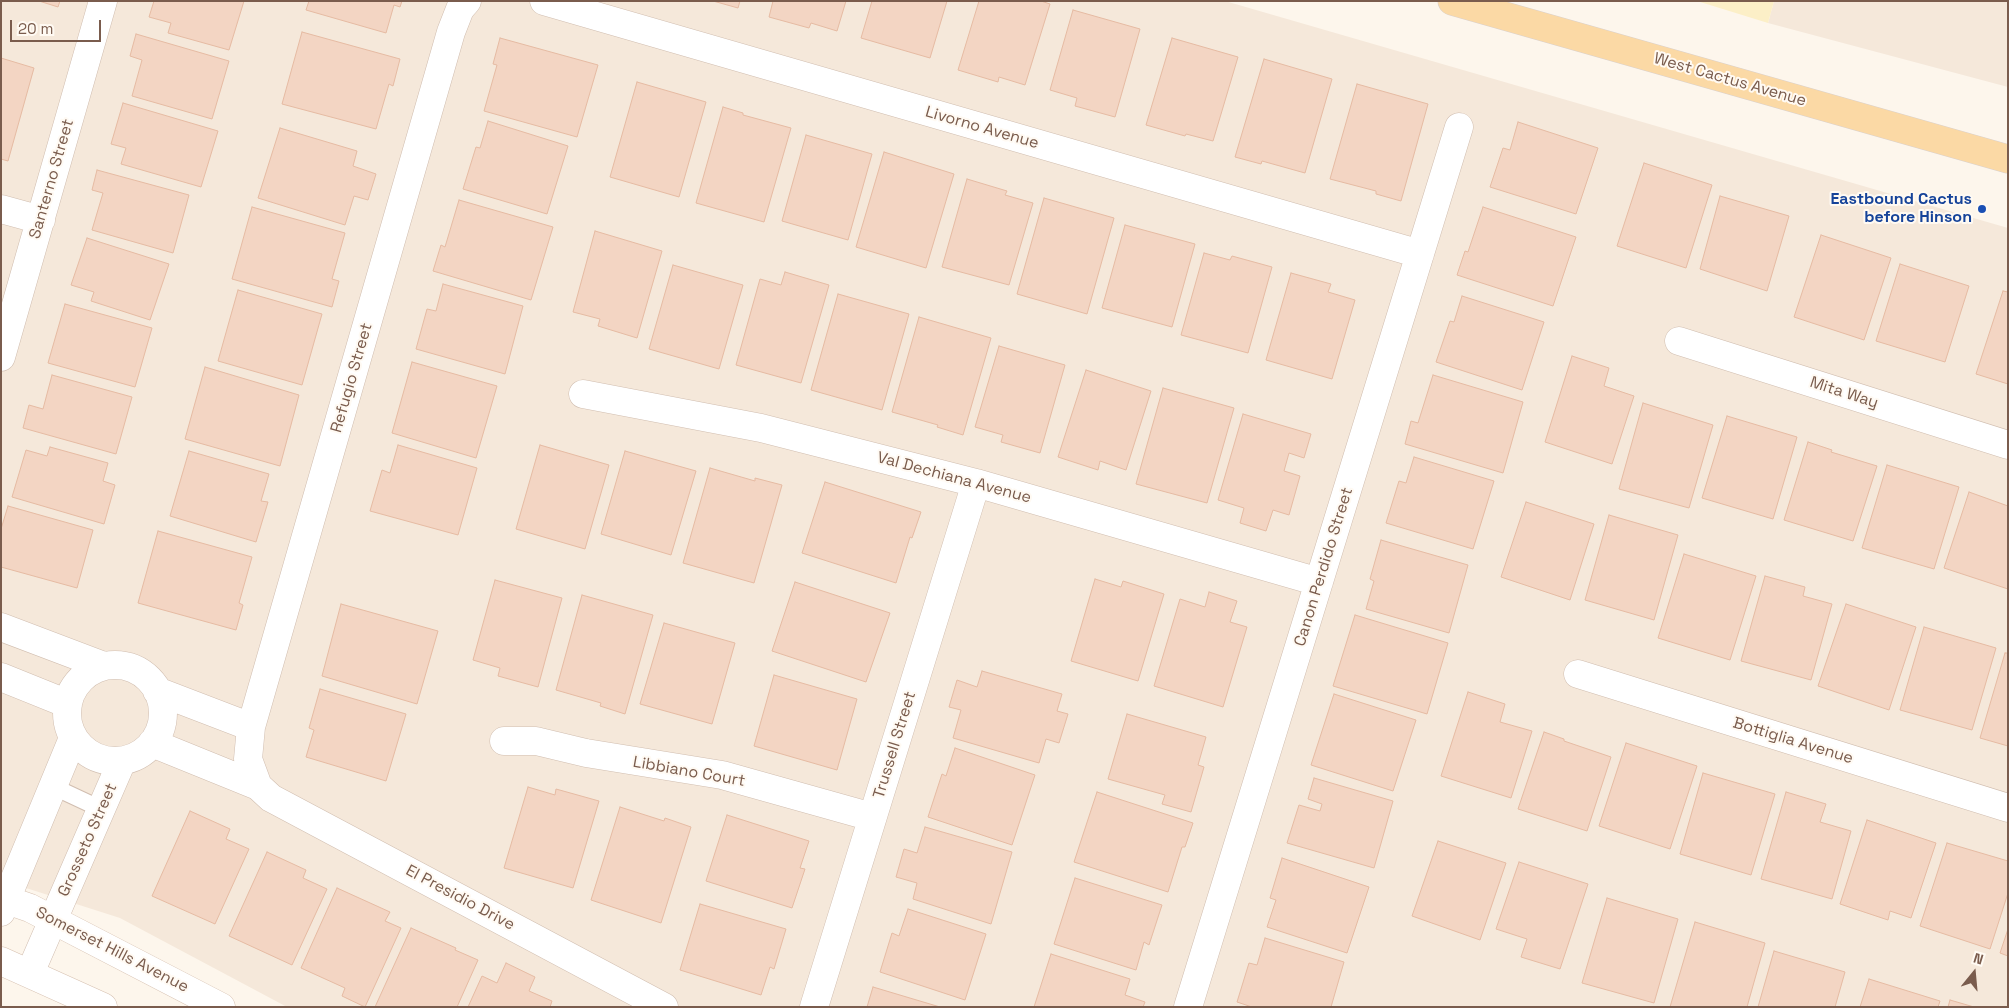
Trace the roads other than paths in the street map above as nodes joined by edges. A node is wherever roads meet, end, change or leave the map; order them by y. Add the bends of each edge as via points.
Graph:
1 (103, 1) edge
2 (467, 1) edge
3 (544, 1) edge
4 (1452, 1) edge
5 (1459, 127) dead end
6 (2008, 159) edge
7 (1, 209) edge
8 (41, 220) junction
9 (1420, 254) junction
10 (1680, 341) dead end
11 (1, 357) edge
12 (583, 394) dead end
13 (2008, 445) edge
14 (976, 483) junction
15 (1319, 582) junction
16 (1, 627) edge
17 (104, 666) junction
18 (1578, 674) dead end
19 (1, 677) edge
20 (158, 691) junction
21 (68, 704) junction
22 (252, 727) junction
23 (73, 738) junction
24 (504, 741) dead end
25 (152, 742) junction
26 (122, 761) junction
27 (258, 786) junction
28 (54, 787) junction
29 (2008, 808) edge
30 (101, 809) junction
31 (872, 817) junction
32 (3, 903) edge
33 (53, 920) junction
34 (1, 961) edge
35 (30, 973) junction
36 (103, 1007) edge
37 (222, 1007) edge
38 (664, 1007) edge
39 (814, 1007) edge
40 (1188, 1007) edge

1 - 8 street, Santerno Street
2 - 22 street, Refugio Street via 460,9 451,32
3 - 9 street, Livorno Avenue
4 - 6 main road, West Cactus Avenue
5 - 9 street, Canon Perdido Street
7 - 8 street
8 - 11 street, Santerno Street
9 - 15 street, Canon Perdido Street
10 - 13 street, Mita Way
12 - 14 street, Val Dechiana Avenue via 761,428
14 - 15 street, Val Dechiana Avenue
14 - 31 street, Trussell Street
15 - 40 street, Canon Perdido Street
16 - 17 street
17 - 20 street via 121,665 135,670 148,678
17 - 21 street via 89,672 77,683
18 - 29 street, Bottiglia Avenue
19 - 21 street
20 - 22 street
20 - 25 street via 163,705 163,721
21 - 23 street via 66,714
22 - 27 street, Refugio Street via 248,760
23 - 26 street via 90,755 105,761
23 - 28 street
24 - 31 street, Libbiano Court via 536,741 586,753 722,775
25 - 26 street via 137,756
25 - 27 street, El Presidio Drive
26 - 30 street, Grosseto Street
27 - 38 street, El Presidio Drive via 271,798
28 - 30 lane
28 - 32 street
30 - 33 street, Grosseto Street
31 - 39 street, Trussell Street
32 - 33 street, Somerset Hills Avenue via 30,908
33 - 35 street, Grosseto Street
33 - 37 street, Somerset Hills Avenue
34 - 35 street
35 - 36 street

